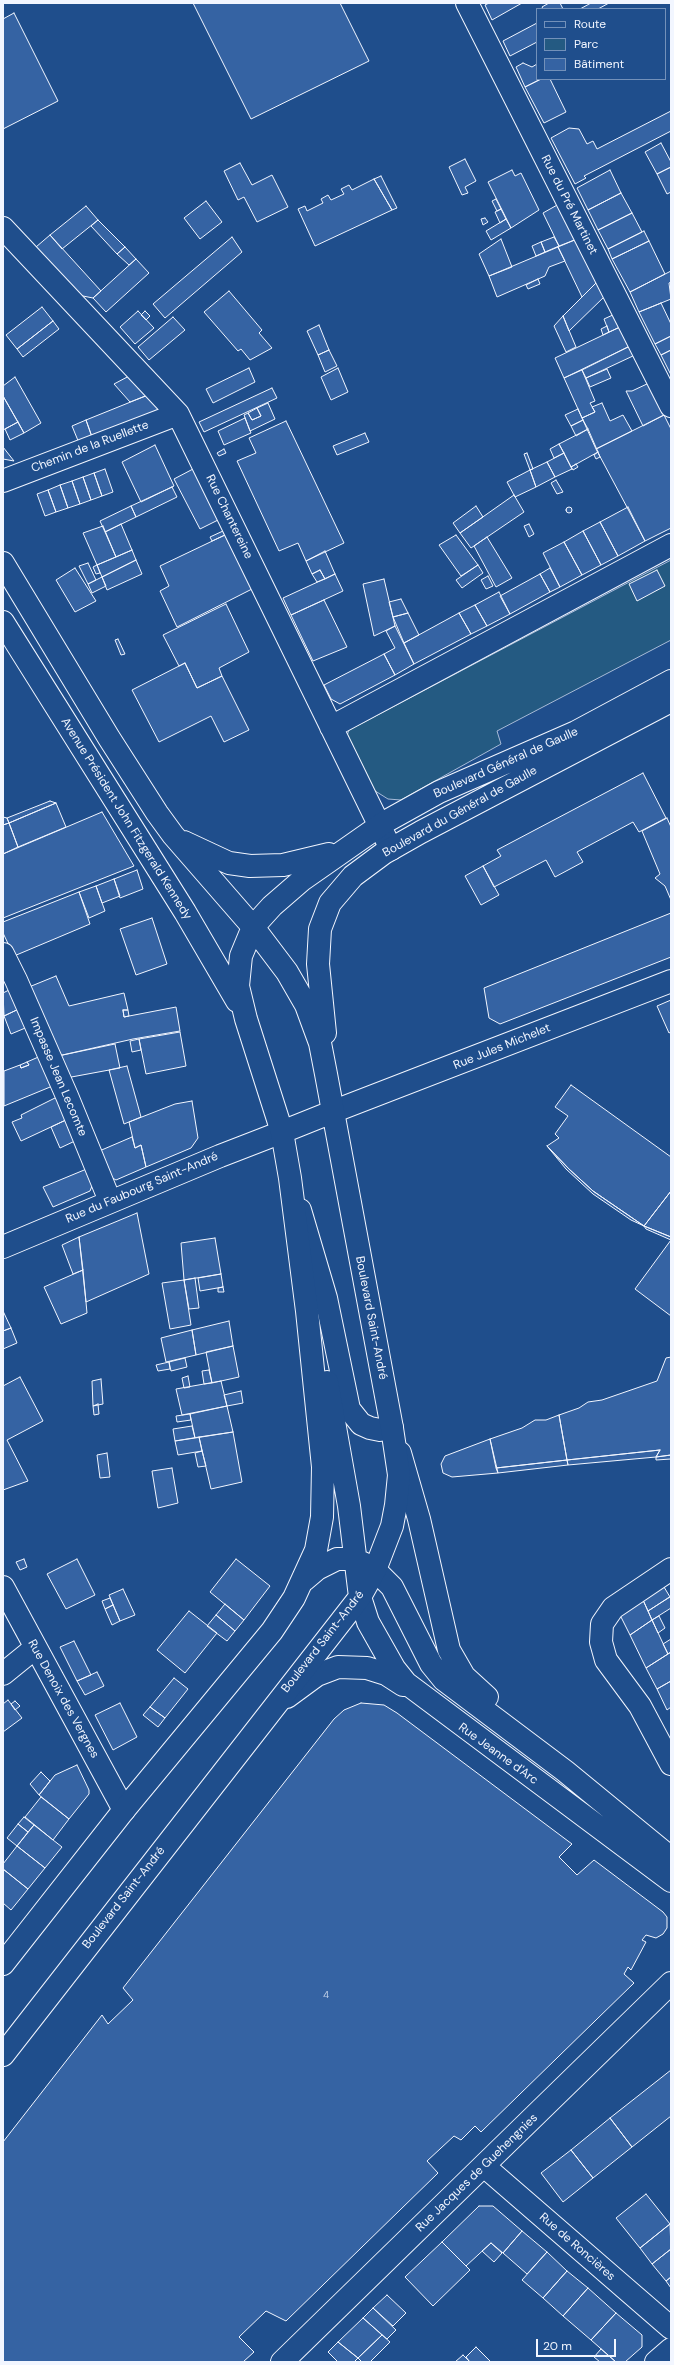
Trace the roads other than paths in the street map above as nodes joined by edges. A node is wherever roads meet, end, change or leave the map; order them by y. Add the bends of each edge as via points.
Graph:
1 (467, 3) edge
2 (3, 228) edge
3 (671, 406) edge
4 (178, 414) junction
5 (3, 481) edge
6 (671, 545) edge
7 (3, 563) edge
8 (3, 622) edge
9 (671, 681) edge
10 (671, 701) edge
11 (331, 727) junction
12 (380, 826) junction
13 (173, 835) junction
14 (391, 849) junction
15 (342, 851) junction
16 (253, 927) junction
17 (3, 954) edge
18 (671, 981) edge
19 (246, 1018) junction
20 (326, 1074) junction
21 (332, 1112) junction
22 (282, 1132) junction
23 (290, 1178) junction
24 (110, 1201) junction
25 (3, 1247) edge
26 (307, 1311) junction
27 (392, 1428) junction
28 (354, 1559) junction
29 (671, 1569) edge
30 (375, 1570) junction
31 (304, 1580) junction
32 (3, 1587) edge
33 (360, 1597) junction
34 (35, 1648) junction
35 (3, 1674) edge
36 (419, 1695) junction
37 (262, 1719) junction
38 (551, 1761) junction
39 (671, 1764) edge
40 (124, 1810) junction
41 (671, 1858) edge
42 (671, 1881) edge
43 (3, 1964) edge
44 (671, 1983) edge
45 (3, 2054) edge
46 (484, 2166) junction
47 (671, 2328) edge
48 (671, 2349) edge
49 (282, 2362) edge
50 (656, 2362) edge

1 - 3 street, Rue du Pré Martinet
2 - 4 street, Rue Chantereine
4 - 5 street, Chemin de la Ruellette
4 - 11 street, Rue Chantereine
6 - 11 street
7 - 13 street via 109,738
8 - 19 street, Avenue Président John Fitzgerald Kennedy via 185,912
9 - 12 street, Boulevard Général de Gaulle via 576,732 439,792
10 - 14 street, Boulevard du Général de Gaulle
11 - 12 street, Rue Chantereine
12 - 14 street, Rue Chantereine
12 - 15 street, Boulevard Général de Gaulle
13 - 15 street via 213,857 229,863 250,866 283,865
13 - 16 street
14 - 20 street, Boulevard du Général de Gaulle via 353,876 330,903 323,919 318,964 325,1030
15 - 16 street, Boulevard Général de Gaulle via 286,893
16 - 19 street via 241,956 238,972 238,986
16 - 20 street, Boulevard Saint-André via 287,972 306,1005 320,1043
17 - 24 street, Impasse Jean Lecomte via 26,1001
18 - 21 street, Rue Jules Michelet
19 - 22 street
20 - 21 street, Boulevard Saint-André
21 - 22 street, Rue Jules Michelet
21 - 27 street, Boulevard Saint-André
22 - 23 street
22 - 24 street, Rue du Faubourg Saint-André
23 - 26 street
23 - 27 street via 326,1298 349,1409 361,1424 370,1428
24 - 25 street, Rue du Faubourg Saint-André
26 - 28 street, Rue Jeanne d'Arc via 332,1405 349,1506
26 - 31 street via 324,1485 319,1534 313,1560
27 - 30 street, Boulevard Saint-André via 397,1457 398,1489 392,1526
27 - 38 street via 419,1518 444,1633 456,1664 464,1676 510,1718
28 - 30 street
28 - 31 street via 337,1559 327,1563
28 - 33 street, Rue Jeanne d'Arc
29 - 39 street via 613,1608 602,1624 601,1642 602,1652 614,1673 640,1706
30 - 33 street, Boulevard Saint-André
30 - 38 street via 395,1592 437,1672
31 - 40 street via 272,1631
32 - 34 street, Rue Denoix des Vergnes
33 - 36 street, Rue Jeanne d'Arc via 368,1622 394,1668
33 - 37 street, Boulevard Saint-André
34 - 35 street
34 - 40 street, Rue Denoix des Vergnes
36 - 37 street via 375,1670 359,1666 338,1667 317,1674 306,1681
36 - 42 street, Rue Jeanne d'Arc
37 - 45 street, Boulevard Saint-André
38 - 41 street
40 - 43 street
44 - 46 street, Rue Jacques de Guehengnies
46 - 47 street, Rue de Roncières
46 - 49 street, Rue Jacques de Guehengnies
48 - 50 street

